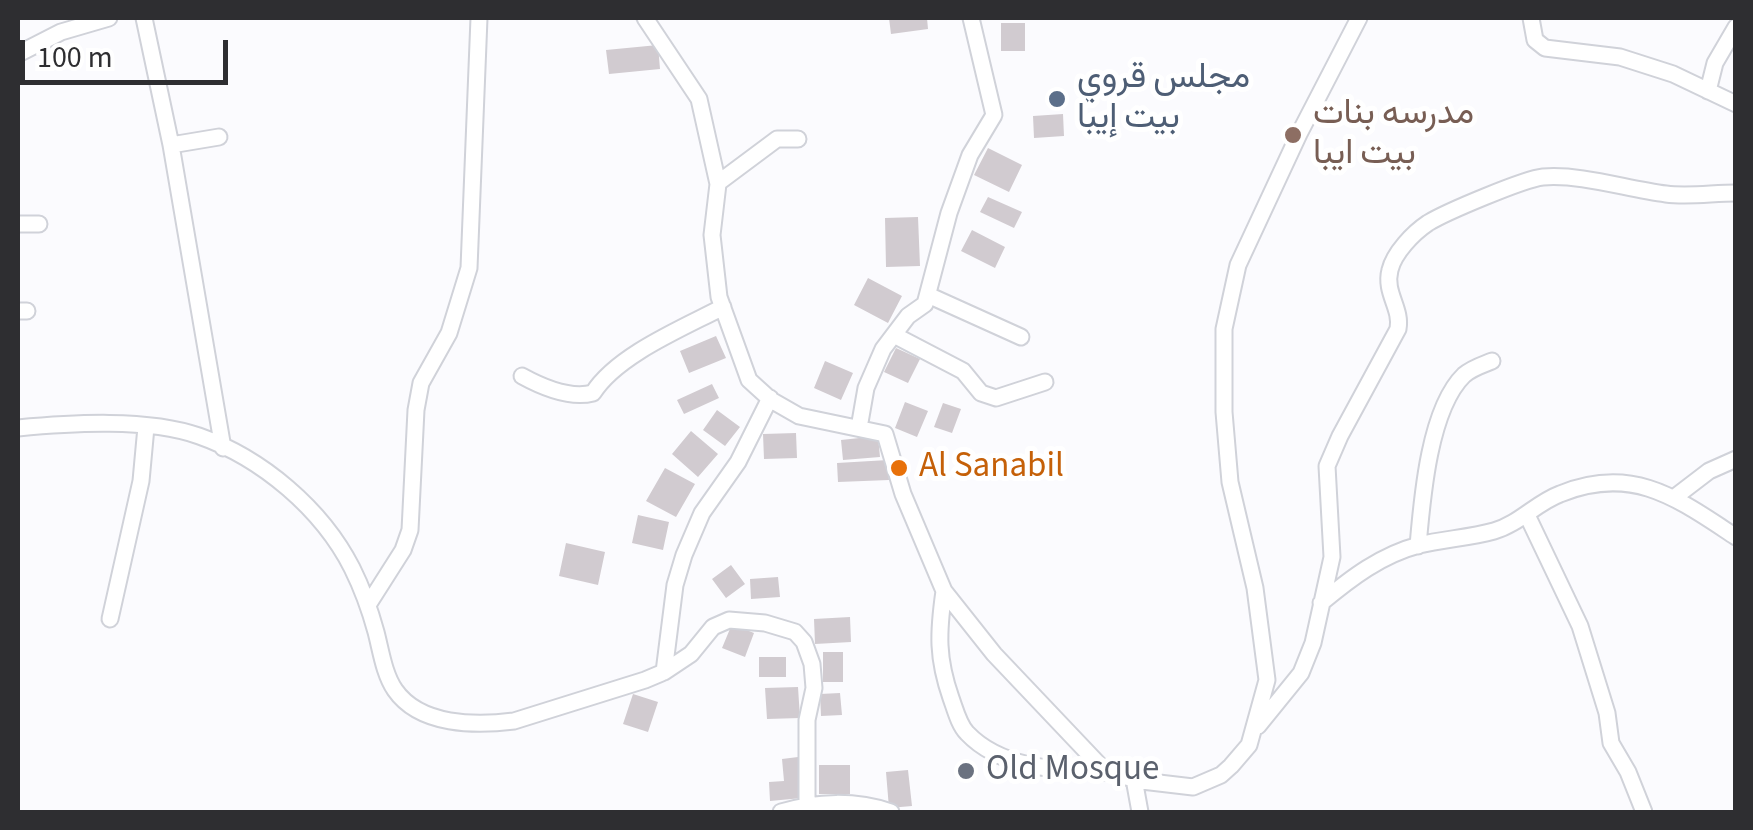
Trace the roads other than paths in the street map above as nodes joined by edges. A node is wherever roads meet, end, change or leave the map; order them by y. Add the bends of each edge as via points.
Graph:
1 (109, 18) edge
2 (144, 18) edge
3 (479, 18) edge
4 (645, 18) edge
5 (971, 18) edge
6 (1359, 18) edge
7 (1530, 18) edge
8 (1736, 27) edge
9 (18, 54) edge
10 (1708, 90) junction
11 (1736, 104) edge
12 (219, 136) dead end
13 (798, 140) dead end
14 (172, 145) junction
15 (718, 183) junction
16 (1736, 193) edge
17 (18, 224) edge
18 (40, 224) dead end
19 (928, 295) junction
20 (723, 307) junction
21 (894, 334) junction
22 (1020, 337) dead end
23 (1492, 361) dead end
24 (522, 376) dead end
25 (1045, 382) dead end
26 (770, 398) junction
27 (146, 427) junction
28 (18, 428) edge
29 (859, 428) junction
30 (223, 448) junction
31 (1736, 459) edge
32 (1675, 497) junction
33 (1527, 515) junction
34 (1736, 537) edge
35 (1418, 546) junction
36 (944, 591) junction
37 (1321, 603) junction
38 (368, 604) junction
39 (110, 619) dead end
40 (664, 672) junction
41 (1256, 728) junction
42 (1106, 772) junction
43 (1134, 778) junction
44 (807, 804) junction
45 (870, 809) edge
46 (782, 812) edge
47 (891, 812) edge
48 (1140, 812) edge
49 (1644, 812) edge

1 - 9 street
2 - 14 street
3 - 38 street via 470,268 449,333 421,383 410,530
4 - 15 street via 699,99
5 - 19 street via 994,115 970,155
6 - 41 street via 1238,265 1224,329 1230,482 1255,588 1267,680
7 - 10 street via 1536,40 1546,48 1620,57
8 - 10 street
10 - 11 street
12 - 14 street
13 - 15 street via 777,138
14 - 30 street
15 - 20 street via 712,236
16 - 37 street via 1672,194 1544,177 1427,224 1402,248 1388,285 1398,329 1327,466 1332,557
17 - 18 street
19 - 21 street
19 - 22 street
20 - 24 street via 622,364 593,393 542,387
20 - 26 street via 749,380
21 - 25 street via 963,371 981,393 996,398
21 - 29 street via 866,388
23 - 35 street via 1467,372 1444,408 1424,477
26 - 29 street via 799,416
26 - 40 street via 684,554
27 - 28 street
27 - 30 street via 200,436
27 - 39 street via 141,481
29 - 36 street via 885,434
30 - 38 street via 312,511 334,535
31 - 32 street
32 - 33 street via 1624,483 1599,485 1556,494
32 - 34 street
33 - 35 street via 1500,530
33 - 49 street via 1580,626 1608,713 1610,742
35 - 37 street via 1358,573
36 - 42 street
36 - 42 street via 938,649 964,731 1021,762
37 - 41 street via 1301,674
38 - 40 street via 396,693 443,720 514,721
40 - 44 street via 729,620 795,632 808,653 814,688 807,720
41 - 43 street via 1242,756 1206,782 1178,787
42 - 43 street
43 - 48 street
44 - 45 street
44 - 46 street
45 - 47 street

